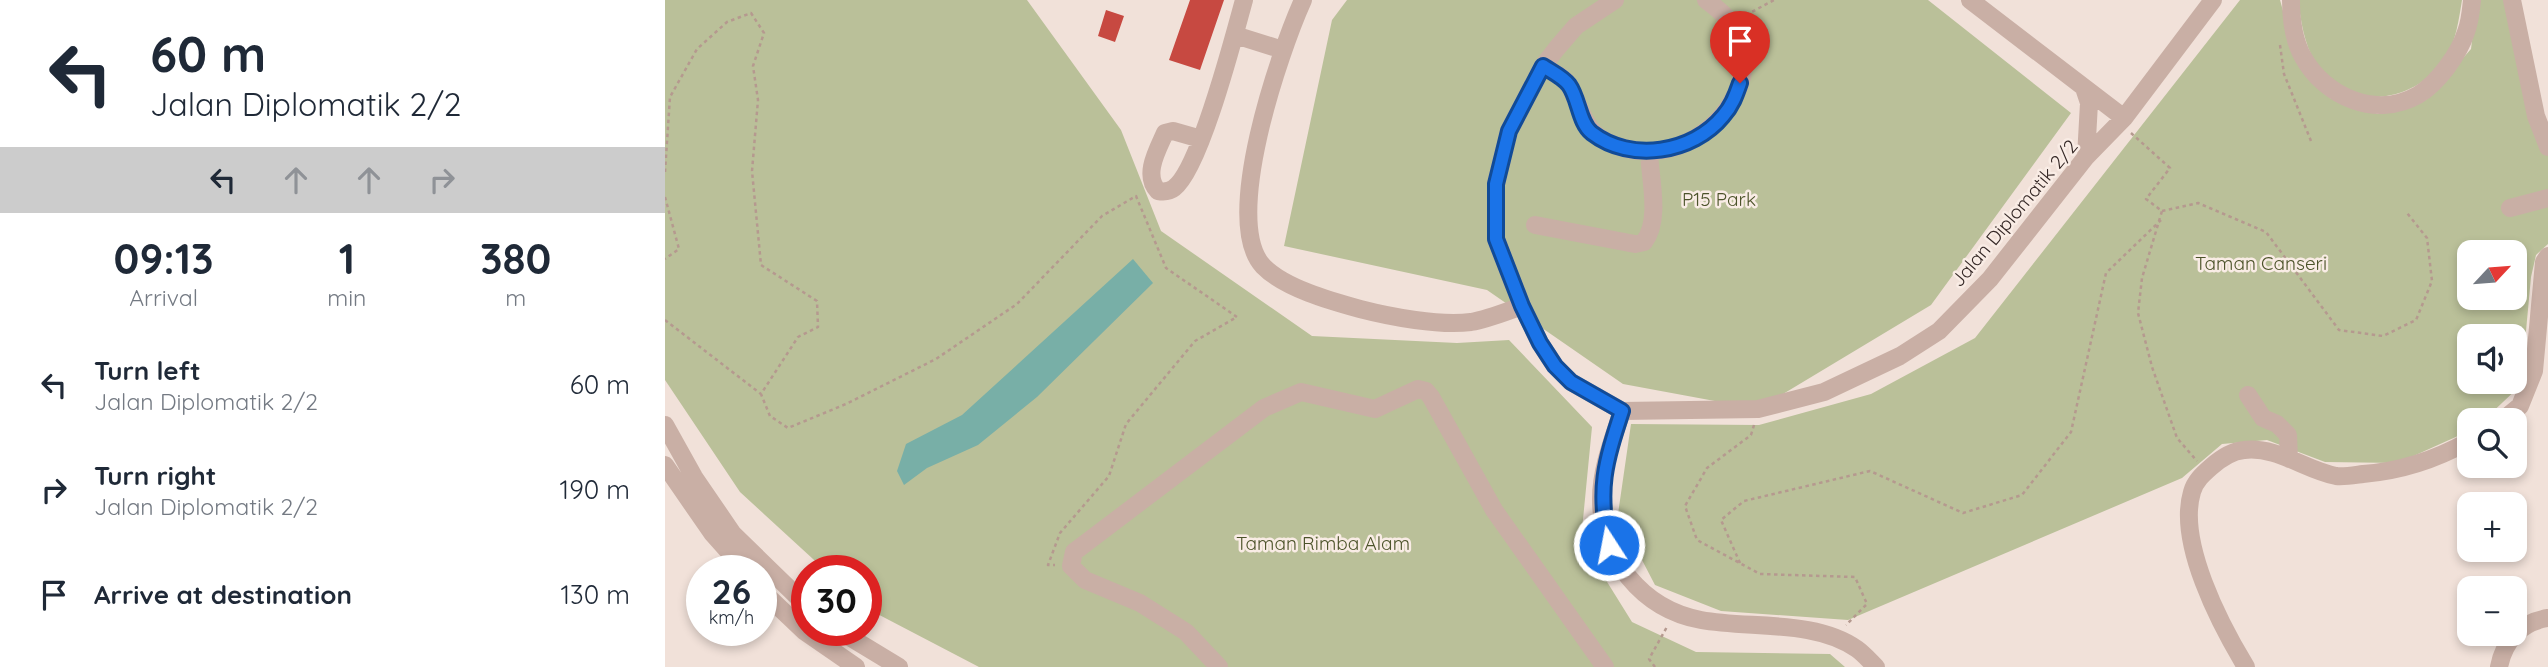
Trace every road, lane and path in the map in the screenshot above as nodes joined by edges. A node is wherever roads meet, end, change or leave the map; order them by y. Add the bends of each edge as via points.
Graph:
1 (1244, 0) edge
2 (1615, 0) edge
3 (1706, 0) edge
4 (1774, 0) edge
5 (1970, 0) edge
6 (2213, 0) edge
7 (2291, 0) edge
8 (2472, 0) edge
9 (2512, 0) edge
10 (1298, 4) edge
11 (1731, 23) junction
12 (1235, 35) junction
13 (2279, 37) dead end
14 (1283, 50) junction
15 (1543, 66) junction
16 (2084, 88) junction
17 (2542, 112) edge
18 (2121, 121) junction
19 (1201, 139) dead end
20 (2311, 141) dead end
21 (2548, 147) edge
22 (1649, 152) junction
23 (2086, 157) junction
24 (665, 172) edge
25 (665, 197) edge
26 (2548, 198) edge
27 (2510, 208) dead end
28 (2162, 211) junction
29 (2407, 213) dead end
30 (2161, 219) junction
31 (1535, 225) dead end
32 (2548, 256) edge
33 (665, 259) edge
34 (1522, 306) junction
35 (665, 320) edge
36 (761, 394) junction
37 (2248, 395) dead end
38 (2518, 408) edge
39 (1758, 409) junction
40 (1622, 411) junction
41 (665, 425) edge
42 (2457, 448) edge
43 (2289, 459) junction
44 (665, 465) edge
45 (2207, 470) junction
46 (732, 555) edge
47 (1072, 563) junction
48 (1740, 563) junction
49 (791, 590) edge
50 (777, 604) edge
51 (1675, 614) junction
52 (791, 617) edge
53 (2548, 618) edge
54 (1833, 637) junction
55 (828, 646) edge
56 (864, 646) edge
57 (856, 667) edge
58 (899, 667) edge
59 (1219, 667) edge
60 (1605, 667) edge
61 (1655, 667) edge
62 (1876, 667) edge
63 (2246, 667) edge
64 (2499, 667) edge

1 - 12 street
2 - 15 street via 1576,26
3 - 11 street
4 - 11 path
5 - 16 street
6 - 18 street, Jalan Diplomatik 2/2
7 - 8 street via 2295,35 2313,74 2345,98 2382,106 2418,95 2446,67 2466,32
9 - 17 street
10 - 14 street
11 - 22 street via 1744,45 1744,65 1734,101 1710,130
12 - 14 street
12 - 19 street
13 - 20 path via 2284,74
14 - 34 street via 1264,111 1249,192 1248,229 1262,264 1296,287 1353,307 1405,318 1470,322
15 - 22 street via 1569,85 1589,131 1626,149
15 - 34 street via 1509,131 1496,184 1496,239
16 - 18 street
16 - 23 street via 2089,103
17 - 21 street
18 - 23 street, Jalan Diplomatik 2/2
18 - 28 path via 2170,168 2146,199
22 - 31 street via 1653,211 1651,233 1644,242
23 - 39 street, Jalan Diplomatik 2/2 via 1990,279 1939,331 1900,356 1824,391
24 - 36 path via 670,97 697,49 727,22 751,13 764,33 753,66 758,100 751,171 761,265 817,302 818,327 798,337
25 - 33 path via 679,249
26 - 27 street
28 - 29 path via 2198,203 2266,232 2339,330 2383,336 2416,320 2432,281 2427,238
28 - 30 path
30 - 45 path via 2142,278 2141,330 2176,438
30 - 48 path via 2106,273 2071,432 2022,495 1963,513 1870,471 1744,501 1721,520
32 - 38 street via 2534,371
34 - 40 street via 1555,366 1571,382
35 - 36 path
36 - 47 path via 769,416 789,428 936,359 1017,304 1102,216 1136,197 1166,268 1237,317 1195,341 1126,424 1108,476 1060,533 1048,565
37 - 43 street via 2263,418 2288,435
39 - 40 street, Jalan Diplomatik 2/2
39 - 48 path via 1751,435 1707,468 1685,506 1697,540
40 - 51 street via 1607,458 1601,498 1609,545 1631,582
41 - 49 street via 733,534
42 - 43 street via 2407,468 2338,476
43 - 45 street via 2244,450
44 - 46 street
45 - 63 street via 2192,491 2189,530 2210,595
47 - 59 street via 1085,580 1140,603 1186,632
47 - 60 street via 1074,552 1264,408 1301,392 1375,409 1418,388 1431,397 1494,510
48 - 54 path via 1760,574 1855,578 1867,604
50 - 52 street
51 - 54 street via 1812,630
51 - 61 path via 1649,659
53 - 64 street via 2514,634
54 - 62 street via 1856,648
55 - 57 street
56 - 58 street

